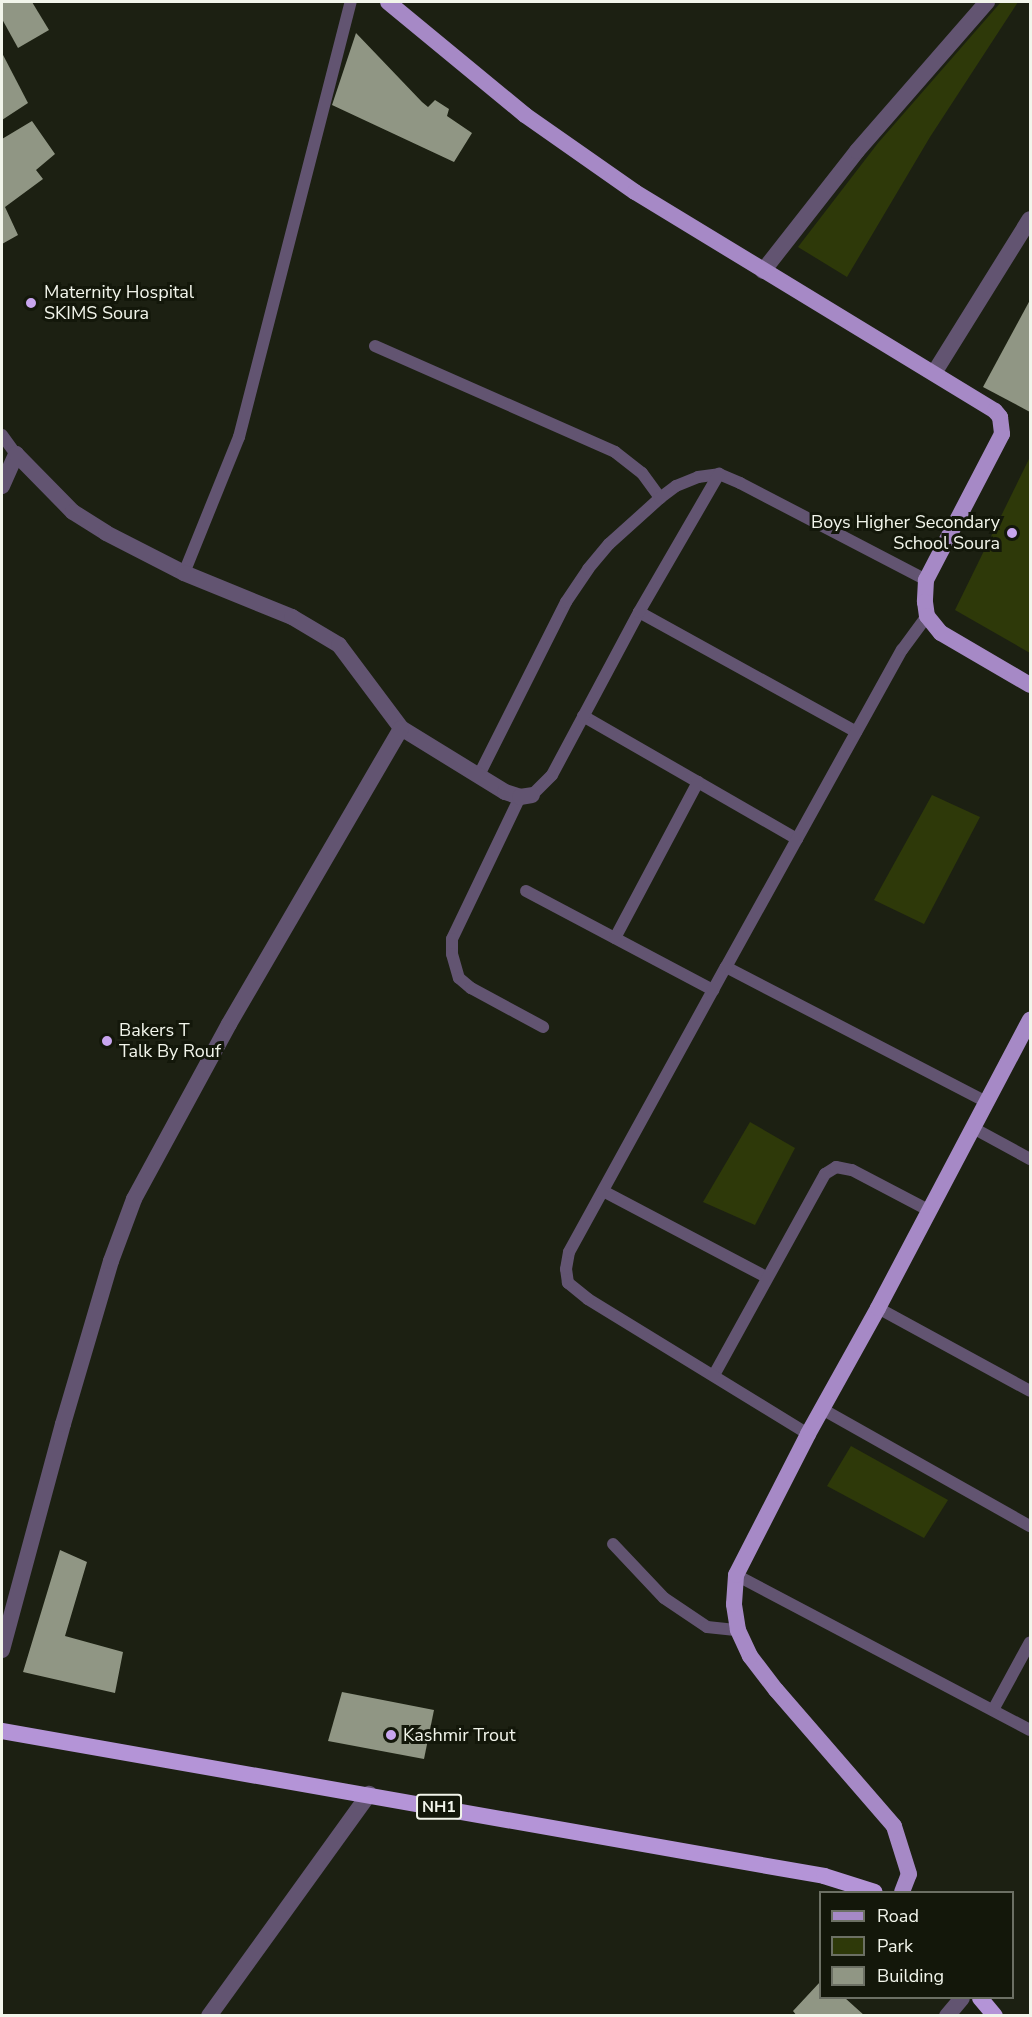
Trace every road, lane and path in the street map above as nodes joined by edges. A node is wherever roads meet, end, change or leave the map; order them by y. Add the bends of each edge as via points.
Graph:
1 (351, 2) edge
2 (388, 2) edge
3 (987, 2) edge
4 (1030, 219) edge
5 (764, 271) junction
6 (375, 346) dead end
7 (934, 373) junction
8 (2, 435) edge
9 (16, 454) junction
10 (719, 474) junction
11 (2, 486) edge
12 (660, 498) junction
13 (184, 573) junction
14 (926, 580) junction
15 (639, 612) junction
16 (927, 616) junction
17 (1030, 685) edge
18 (583, 716) junction
19 (401, 728) junction
20 (856, 732) junction
21 (479, 775) junction
22 (698, 782) junction
23 (526, 796) junction
24 (797, 839) junction
25 (526, 891) dead end
26 (615, 938) junction
27 (726, 967) junction
28 (713, 990) junction
29 (1030, 1020) edge
30 (543, 1027) dead end
31 (1025, 1046) edge
32 (988, 1102) junction
33 (975, 1129) junction
34 (1030, 1158) edge
35 (603, 1191) junction
36 (930, 1211) junction
37 (766, 1277) junction
38 (878, 1308) junction
39 (714, 1375) junction
40 (1030, 1391) edge
41 (822, 1409) junction
42 (808, 1434) junction
43 (1030, 1526) edge
44 (613, 1544) dead end
45 (736, 1575) junction
46 (738, 1630) junction
47 (1030, 1642) edge
48 (2, 1650) edge
49 (993, 1710) junction
50 (1030, 1730) edge
51 (2, 1731) edge
52 (369, 1794) junction
53 (869, 1891) edge
54 (903, 1891) edge
55 (961, 1999) edge
56 (981, 1999) edge
57 (209, 2016) edge
58 (947, 2016) edge
59 (995, 2016) edge

1 - 13 lane via 239,437
2 - 5 main road via 525,115 635,192
3 - 5 street via 857,151
4 - 7 street
5 - 7 main road
6 - 12 lane via 615,452 642,472
7 - 14 main road via 988,404 1000,417 1002,434
8 - 9 lane
9 - 11 street
9 - 13 street via 73,512
10 - 12 lane via 698,477
10 - 14 lane
10 - 15 lane
12 - 21 lane via 609,544 566,602
13 - 19 street via 292,617 339,645
14 - 16 main road
15 - 18 lane
15 - 20 lane
16 - 17 main road via 941,633
16 - 20 lane via 902,650
18 - 22 lane
18 - 23 lane via 552,775
19 - 21 street
19 - 48 street via 229,1024 134,1199 111,1261 66,1413
20 - 24 lane
21 - 23 street via 505,792
22 - 24 lane
22 - 26 lane
23 - 30 lane via 452,939 452,954 459,978 471,988
24 - 27 lane
25 - 26 lane
26 - 28 lane
27 - 28 lane
27 - 32 lane
28 - 35 lane
29 - 31 main road
31 - 32 main road
32 - 33 main road
33 - 34 lane
33 - 36 main road
35 - 37 lane
35 - 39 lane via 569,1252 568,1283
36 - 37 lane via 852,1170 836,1167 816,1185
36 - 38 main road
37 - 39 lane
38 - 40 lane
38 - 41 main road
39 - 42 lane
41 - 42 main road
41 - 43 lane
42 - 45 main road
44 - 46 lane via 664,1598 707,1627
45 - 46 main road via 734,1604
45 - 49 lane
46 - 54 main road via 750,1656 776,1690 894,1826 909,1875
47 - 49 lane
49 - 50 lane
51 - 52 highway, NH1
52 - 53 highway, NH1 via 824,1876
52 - 57 street
55 - 58 street
56 - 59 highway

